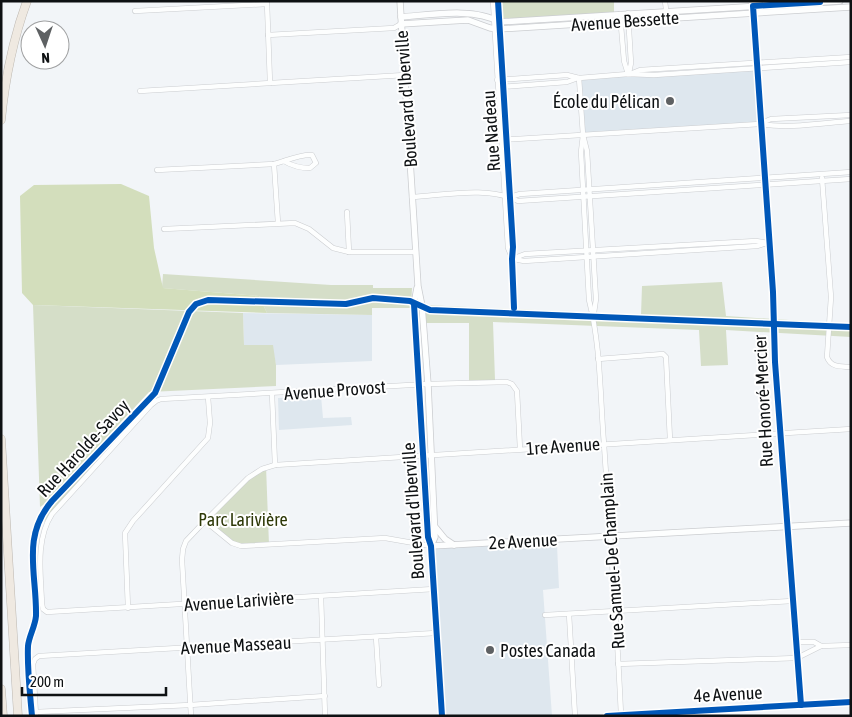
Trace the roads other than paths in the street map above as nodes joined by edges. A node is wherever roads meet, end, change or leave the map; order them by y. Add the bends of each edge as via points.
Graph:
1 (27, 1) edge
2 (400, 1) edge
3 (492, 1) edge
4 (498, 1) edge
5 (666, 1) edge
6 (840, 1) edge
7 (267, 3) edge
8 (824, 4) edge
9 (753, 6) junction
10 (851, 7) edge
11 (135, 11) dead end
12 (628, 13) junction
13 (753, 13) junction
14 (438, 14) junction
15 (620, 14) junction
16 (667, 15) junction
17 (401, 17) junction
18 (621, 21) junction
19 (628, 21) junction
20 (438, 22) junction
21 (401, 24) junction
22 (497, 25) junction
23 (268, 35) junction
24 (851, 57) edge
25 (834, 61) junction
26 (851, 62) edge
27 (756, 63) junction
28 (757, 70) junction
29 (405, 74) junction
30 (628, 74) junction
31 (579, 78) junction
32 (500, 80) junction
33 (270, 83) junction
34 (500, 87) junction
35 (140, 91) dead end
36 (848, 115) edge
37 (1, 120) edge
38 (848, 121) edge
39 (760, 124) junction
40 (583, 135) junction
41 (504, 140) junction
42 (284, 161) junction
43 (274, 164) junction
44 (157, 170) dead end
45 (851, 172) edge
46 (822, 174) junction
47 (764, 178) junction
48 (851, 179) edge
49 (822, 181) junction
50 (673, 184) junction
51 (765, 185) junction
52 (582, 190) junction
53 (589, 190) junction
54 (674, 191) junction
55 (504, 195) junction
56 (412, 197) junction
57 (510, 197) junction
58 (583, 197) junction
59 (590, 197) junction
60 (347, 212) dead end
61 (278, 224) junction
62 (164, 229) dead end
63 (728, 242) junction
64 (769, 242) junction
65 (637, 248) junction
66 (728, 248) junction
67 (593, 250) junction
68 (586, 251) junction
69 (349, 252) junction
70 (416, 252) junction
71 (638, 254) junction
72 (587, 257) junction
73 (593, 257) junction
74 (512, 259) junction
75 (418, 286) junction
76 (514, 308) dead end
77 (594, 317) junction
78 (598, 359) junction
79 (851, 367) edge
80 (419, 384) junction
81 (428, 384) junction
82 (272, 394) junction
83 (208, 397) junction
84 (157, 400) joint
85 (851, 429) edge
86 (780, 433) junction
87 (1, 439) edge
88 (670, 440) junction
89 (604, 444) junction
90 (520, 449) junction
91 (431, 455) junction
92 (423, 456) junction
93 (275, 465) junction
94 (205, 521) junction
95 (434, 523) junction
96 (851, 523) edge
97 (786, 527) junction
98 (611, 536) junction
99 (454, 545) junction
100 (431, 546) junction
101 (434, 589) junction
102 (321, 596) junction
103 (792, 602) junction
104 (185, 604) junction
105 (128, 608) junction
106 (615, 610) junction
107 (44, 611) joint
108 (569, 614) junction
109 (545, 615) dead end
110 (436, 633) junction
111 (376, 637) junction
112 (322, 640) junction
113 (796, 642) junction
114 (851, 645) edge
115 (821, 646) junction
116 (187, 648) junction
117 (797, 658) junction
118 (618, 664) junction
119 (379, 685) dead end
120 (1, 689) edge
121 (325, 696) junction
122 (851, 702) edge
123 (190, 705) junction
124 (800, 705) junction
125 (36, 714) edge
126 (659, 714) edge
127 (621, 715) edge
128 (3, 716) edge
129 (18, 716) edge
130 (191, 716) edge
131 (326, 716) edge
132 (442, 716) edge
133 (576, 716) edge
134 (607, 716) edge

1 - 37 highway via 11,54
2 - 17 street, Boulevard d'Iberville
3 - 22 street, Rue Nadeau
4 - 22 street, Rue Nadeau
5 - 16 street
6 - 8 street, Avenue Bessette
7 - 11 street
7 - 23 street
8 - 9 street, Avenue Bessette
8 - 10 street, Avenue Bessette
8 - 13 street, Avenue Bessette
9 - 13 street, Rue Honoré-Mercier
9 - 16 street, Avenue Bessette
12 - 15 street, Avenue Bessette
12 - 16 street, Avenue Bessette
12 - 19 street
13 - 16 street, Avenue Bessette
13 - 27 street, Rue Honoré-Mercier
14 - 17 street, Avenue Bessette
14 - 20 street
14 - 22 street, Avenue Bessette via 471,14
15 - 18 street
15 - 22 street, Avenue Bessette
16 - 19 street, Avenue Bessette
17 - 21 street, Boulevard d'Iberville
18 - 19 street, Avenue Bessette
18 - 22 street, Avenue Bessette
18 - 30 street
19 - 30 street via 631,63
20 - 21 street, Avenue Bessette
20 - 22 street, Avenue Bessette via 468,20
21 - 23 street via 394,28
21 - 29 street, Boulevard d'Iberville
22 - 32 street, Rue Nadeau
23 - 33 street
24 - 25 street
25 - 26 street
25 - 27 street
25 - 28 street
27 - 28 street, Rue Honoré-Mercier
27 - 30 street via 640,70
28 - 30 street via 654,76
28 - 39 street, Rue Honoré-Mercier
29 - 33 street
29 - 56 street, Boulevard d'Iberville
30 - 31 street
31 - 32 street
31 - 34 street via 567,82
31 - 40 street, Rue Samuel-De Champlain
32 - 34 street, Rue Nadeau
33 - 35 street
34 - 41 street, Rue Nadeau
36 - 38 street
36 - 39 street via 771,119
38 - 39 street
39 - 40 street
39 - 47 street, Rue Honoré-Mercier
40 - 41 street
40 - 52 street, Rue Samuel-De Champlain via 580,152
40 - 53 street, Rue Samuel-De Champlain
41 - 55 street, Rue Nadeau
41 - 57 street, Rue Nadeau
42 - 42 street via 304,168 316,163 312,155
42 - 43 street
43 - 44 street
43 - 61 street
45 - 46 street
46 - 47 street
46 - 49 street
47 - 50 street
47 - 51 street, Rue Honoré-Mercier
48 - 49 street
49 - 51 street
49 - 79 street via 831,297 827,357 833,366
50 - 53 street
50 - 54 street
51 - 54 street
51 - 64 street, Rue Honoré-Mercier
52 - 53 street
52 - 57 street
52 - 58 street, Rue Samuel-De Champlain
53 - 59 street, Rue Samuel-De Champlain
54 - 59 street
55 - 56 street via 486,192
55 - 57 street
55 - 74 street, Rue Nadeau via 508,248
56 - 70 street, Boulevard d'Iberville
57 - 58 street via 518,201
57 - 74 street, Rue Nadeau
58 - 59 street
58 - 68 street, Rue Samuel-De Champlain
59 - 67 street, Rue Samuel-De Champlain
60 - 69 street
61 - 62 street
61 - 69 street via 295,223 309,228 334,248
63 - 64 street
63 - 65 street
63 - 66 street
64 - 66 street
64 - 86 street, Rue Honoré-Mercier
65 - 67 street
65 - 71 street
66 - 71 street
67 - 68 street
67 - 73 street, Rue Samuel-De Champlain
68 - 72 street, Rue Samuel-De Champlain
68 - 74 street via 525,254
69 - 70 street
70 - 75 street, Boulevard d'Iberville
71 - 73 street
72 - 73 street
72 - 74 street
72 - 77 street, Rue Samuel-De Champlain via 589,300
73 - 77 street, Rue Samuel-De Champlain
74 - 76 street
75 - 80 street, Boulevard d'Iberville via 414,304
75 - 81 street, Boulevard d'Iberville
77 - 78 street, Rue Samuel-De Champlain
78 - 88 street via 663,354 666,357
78 - 89 street, Rue Samuel-De Champlain
80 - 81 street, Avenue Provost
80 - 82 street, Avenue Provost
80 - 92 street, Boulevard d'Iberville
81 - 90 street, Avenue Provost via 512,384 517,390
81 - 91 street, Boulevard d'Iberville
82 - 83 street, Avenue Provost
82 - 93 street
83 - 84 street, Avenue Provost
83 - 105 street via 208,438 125,533
84 - 107 street, Rue Harolde-Savoy via 50,517 41,548
85 - 86 street, 1re Avenue
86 - 88 street, 1re Avenue
86 - 97 street, Rue Honoré-Mercier
87 - 129 highway
88 - 89 street, 1re Avenue
89 - 90 street, 1re Avenue
89 - 98 street, Rue Samuel-De Champlain
90 - 91 street, 1re Avenue
91 - 92 street, 1re Avenue
91 - 95 street, Boulevard d'Iberville
92 - 93 street, 1re Avenue
92 - 100 street, Boulevard d'Iberville
93 - 94 street via 248,478
94 - 100 street, 2e Avenue via 232,544 241,546 385,538
94 - 104 street via 186,541 183,549
95 - 99 street via 437,531
95 - 100 street, Boulevard d'Iberville via 435,537
96 - 97 street, 2e Avenue
97 - 98 street, 2e Avenue
97 - 103 street, Rue Honoré-Mercier
98 - 99 street, 2e Avenue
98 - 106 street, Rue Samuel-De Champlain
99 - 100 street, 2e Avenue
100 - 101 street, Boulevard d'Iberville
101 - 102 street, Avenue Larivière
101 - 110 street, Boulevard d'Iberville
102 - 104 street, Avenue Larivière
102 - 112 street
103 - 106 street
103 - 113 street, Rue Honoré-Mercier
104 - 105 street, Avenue Larivière
104 - 116 street
105 - 107 street, Avenue Larivière
106 - 108 street
106 - 118 street, Rue Samuel-De Champlain
108 - 109 street
108 - 133 street
110 - 111 street, Avenue Masseau
110 - 132 street, Boulevard d'Iberville
111 - 112 street, Avenue Masseau
111 - 119 street
112 - 116 street, Avenue Masseau
112 - 121 street
113 - 115 street via 814,642
113 - 117 street, Rue Honoré-Mercier
114 - 115 street
115 - 117 street
116 - 123 street
116 - 125 street, Avenue Masseau via 41,656 32,664
117 - 118 street
117 - 124 street, Rue Honoré-Mercier
118 - 127 street, Rue Samuel-De Champlain
120 - 128 highway
121 - 123 street
121 - 131 street
122 - 124 street, 4e Avenue
123 - 125 street
123 - 130 street
124 - 126 street, 4e Avenue
126 - 127 street, 4e Avenue
127 - 134 street, 4e Avenue

